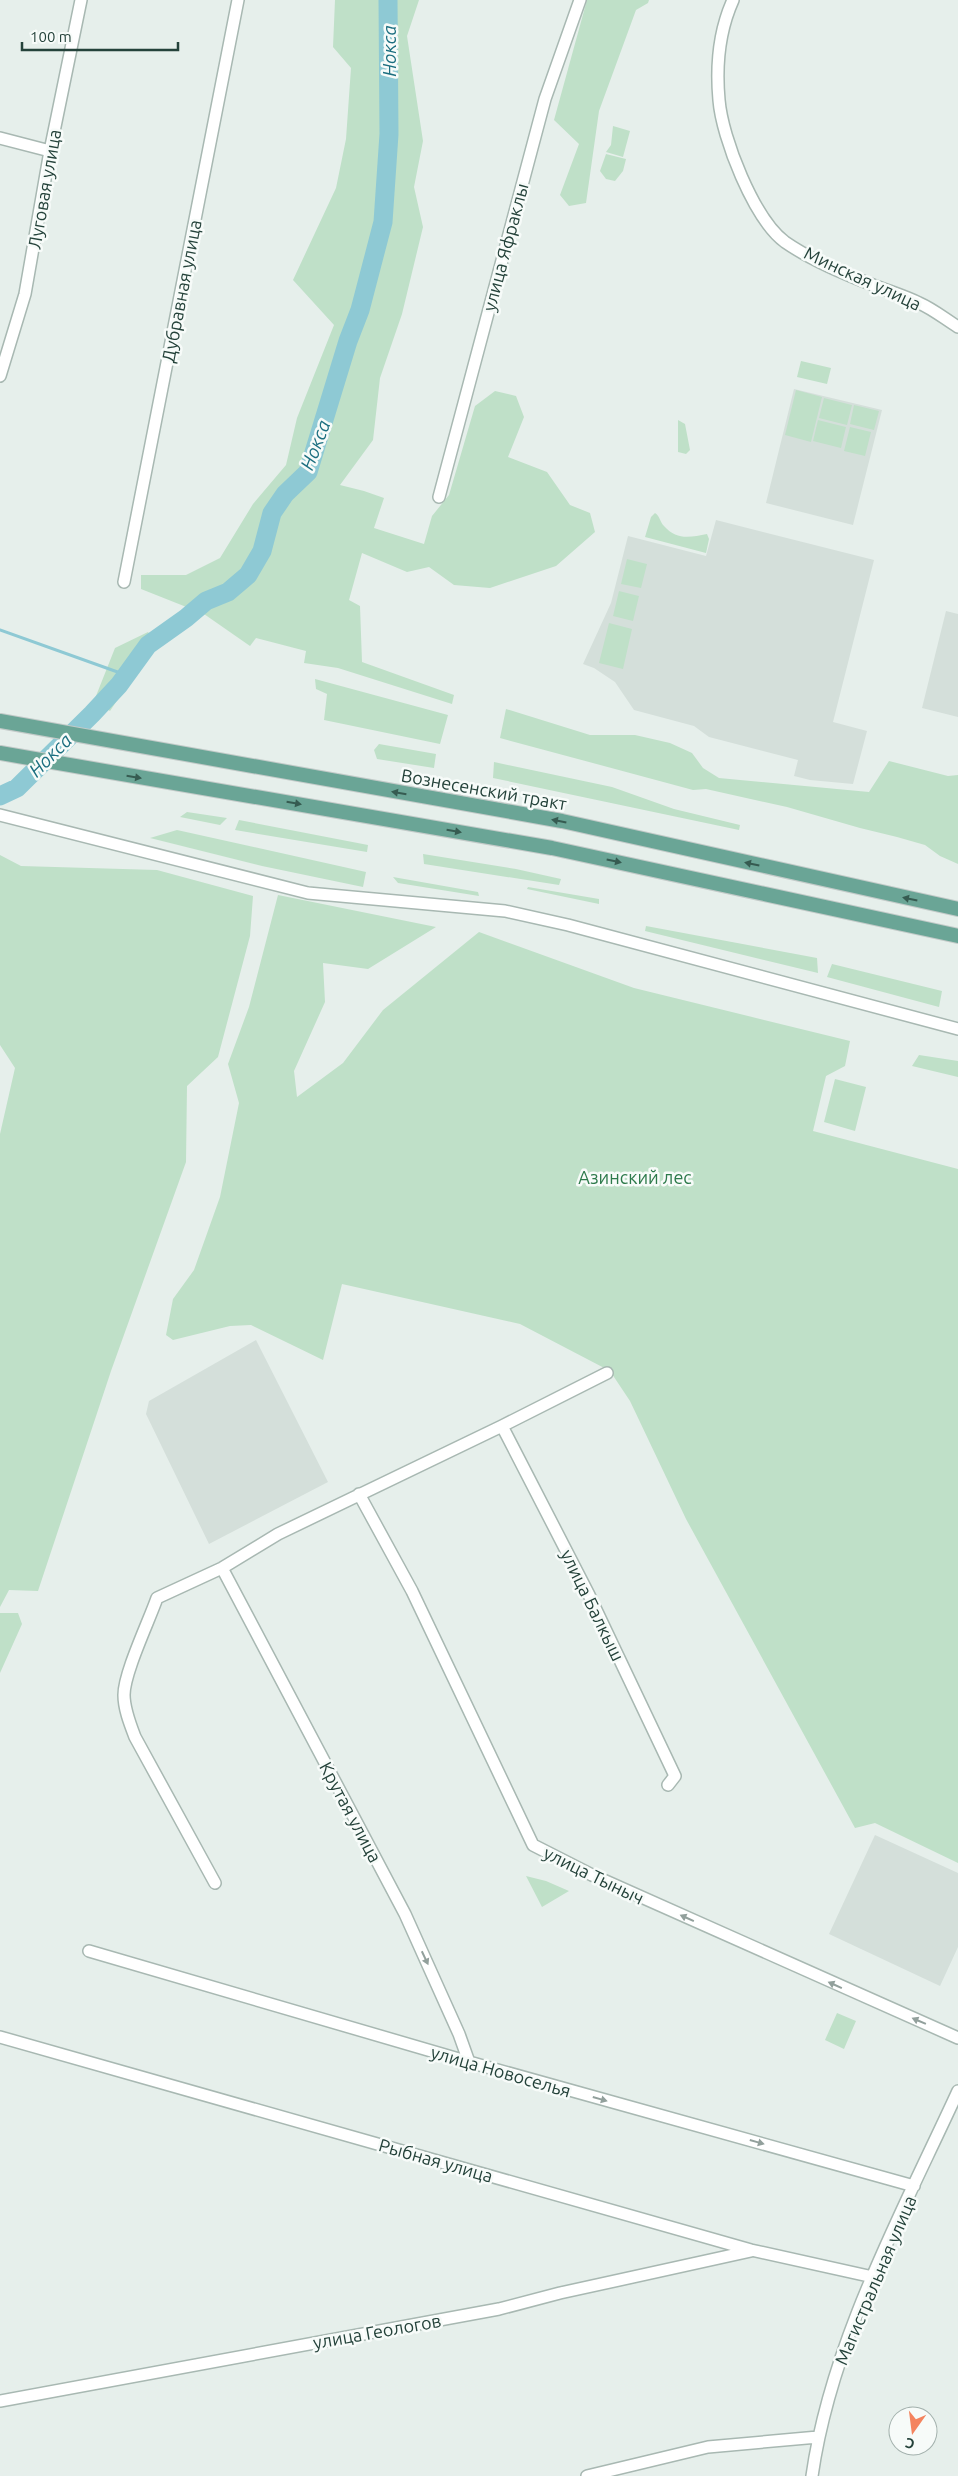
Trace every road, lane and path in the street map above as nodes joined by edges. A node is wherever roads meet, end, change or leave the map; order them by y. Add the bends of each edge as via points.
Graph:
1 (81, 0) edge
2 (238, 0) edge
3 (580, 0) edge
4 (732, 0) edge
5 (0, 138) edge
6 (50, 151) junction
7 (958, 326) edge
8 (0, 376) edge
9 (439, 496) dead end
10 (124, 582) dead end
11 (0, 721) edge
12 (2, 753) edge
13 (0, 815) edge
14 (958, 909) edge
15 (958, 936) edge
16 (958, 1029) edge
17 (607, 1372) dead end
18 (502, 1426) junction
19 (359, 1494) junction
20 (222, 1568) junction
21 (668, 1785) dead end
22 (215, 1883) dead end
23 (89, 1951) dead end
24 (0, 2036) edge
25 (958, 2038) edge
26 (469, 2062) junction
27 (958, 2091) edge
28 (914, 2186) junction
29 (751, 2250) junction
30 (874, 2277) junction
31 (0, 2401) edge
32 (818, 2437) junction
33 (587, 2476) edge
34 (812, 2476) edge

1 - 6 street, Луговая улица
2 - 10 street, Дубравная улица
3 - 9 street, улица Яфраклы via 545,98
4 - 7 street, Минская улица via 720,44 719,102 735,160 758,211 785,242 846,275 919,303
5 - 6 street
6 - 8 street, Луговая улица via 25,294
14 -> 11 main road, Вознесенский тракт via 562,821
12 -> 15 main road via 552,848
13 - 16 street via 308,893 505,911 568,925
17 - 18 street
18 - 19 street
18 - 21 street, улица Балкыш via 589,1595 675,1776
19 - 20 street via 278,1534
25 -> 19 street, улица Тыныч via 600,1880 533,1845 412,1591
20 - 22 street via 157,1598 124,1694 135,1737
20 -> 26 street, Крутая улица via 405,1914 460,2034
23 - 26 street, улица Новоселья
24 - 29 street, Рыбная улица
26 -> 28 street, улица Новоселья
27 - 28 street, Магистральная улица
28 - 30 street, Магистральная улица
29 - 30 street, Рыбная улица
29 - 31 street, улица Геологов via 499,2309
30 - 32 street, Магистральная улица via 833,2379
32 - 33 street via 708,2446
32 - 34 street, Магистральная улица

